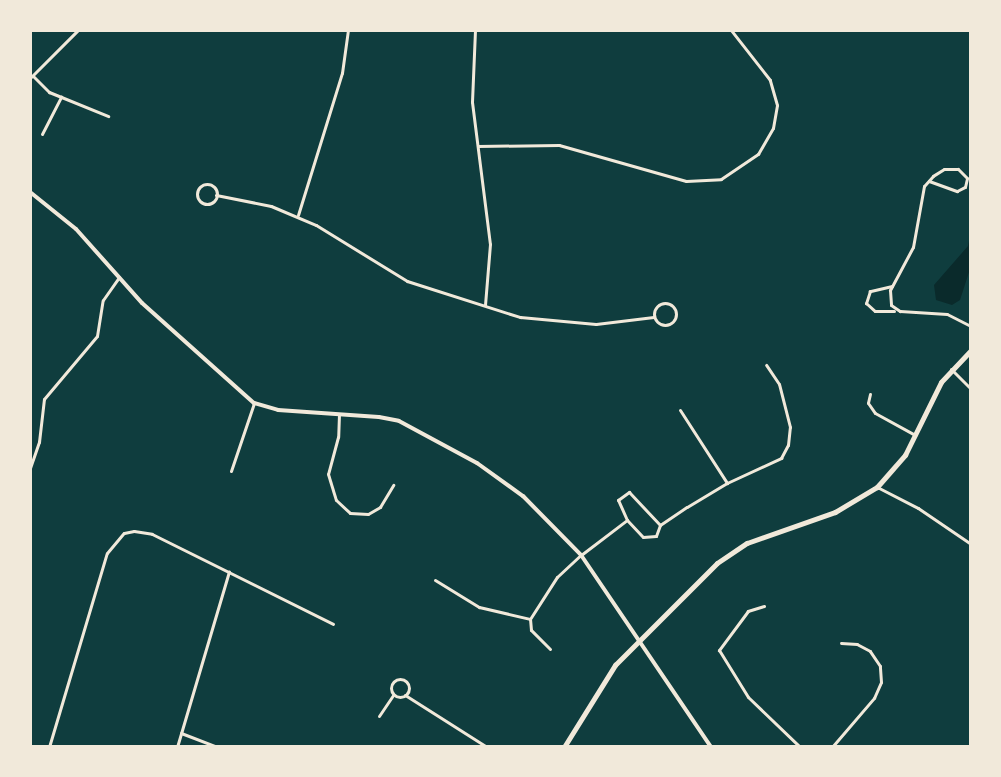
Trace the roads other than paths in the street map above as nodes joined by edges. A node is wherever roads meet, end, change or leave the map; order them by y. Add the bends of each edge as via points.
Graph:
1 (78, 30) edge
2 (348, 30) edge
3 (475, 30) edge
4 (731, 30) edge
5 (31, 77) edge
6 (61, 97) junction
7 (108, 116) dead end
8 (42, 134) dead end
9 (478, 146) junction
10 (929, 181) junction
11 (30, 192) edge
12 (216, 195) junction
13 (297, 216) junction
14 (119, 277) junction
15 (892, 286) junction
16 (485, 307) junction
17 (897, 311) junction
18 (654, 317) junction
19 (971, 326) edge
20 (971, 350) edge
21 (766, 365) dead end
22 (951, 369) junction
23 (971, 389) edge
24 (870, 394) dead end
25 (254, 403) junction
26 (680, 410) dead end
27 (339, 414) junction
28 (915, 435) junction
29 (30, 468) edge
30 (231, 471) dead end
31 (727, 483) junction
32 (393, 485) dead end
33 (877, 487) junction
34 (627, 520) junction
35 (660, 525) junction
36 (971, 544) edge
37 (581, 555) junction
38 (229, 572) junction
39 (435, 580) dead end
40 (764, 606) dead end
41 (530, 619) junction
42 (333, 624) dead end
43 (640, 639) junction
44 (841, 643) dead end
45 (550, 649) dead end
46 (393, 695) junction
47 (405, 695) junction
48 (379, 716) dead end
49 (181, 733) junction
50 (49, 747) edge
51 (177, 747) edge
52 (218, 747) edge
53 (487, 747) edge
54 (564, 747) edge
55 (711, 747) edge
56 (800, 747) edge
57 (832, 747) edge

1 - 5 street
2 - 13 street via 342,73
3 - 9 street via 471,78
4 - 9 street via 770,80 777,105 764,146 721,179 678,179 559,145
5 - 6 street
6 - 7 street
6 - 8 street
9 - 16 street via 490,244
10 - 10 street via 957,191 967,178 962,171 949,169
10 - 15 street via 919,198 913,247
11 - 14 street via 76,229
12 - 12 street via 206,185 197,194 200,202 209,204
12 - 13 street via 256,201
13 - 16 street via 407,281
14 - 25 street
14 - 29 street via 103,300 97,336 44,399
15 - 17 street via 890,302
15 - 17 street via 870,291 866,303 875,311
16 - 18 street via 530,319 596,324
17 - 19 street via 947,314
18 - 18 street via 667,325 676,312 664,303
20 - 22 main road
21 - 31 street via 781,390 790,427 788,445 781,458
22 - 23 street
22 - 28 main road
24 - 28 street via 868,403 875,413
25 - 27 street
25 - 30 street
26 - 31 street
27 - 32 street via 328,474 336,500 350,513 368,514 380,507
27 - 37 street via 399,421 477,463 535,507
28 - 33 main road
31 - 35 street
33 - 36 street
33 - 43 main road via 835,512 733,551
34 - 35 street via 648,538 656,536
34 - 35 street via 618,500 629,492
34 - 37 street
37 - 41 street via 557,577
37 - 43 street
38 - 42 street
38 - 49 street
38 - 50 street via 144,531 116,539 107,553
39 - 41 street via 479,607
40 - 56 street via 748,611 719,650 748,697
41 - 45 street via 531,630
43 - 54 main road via 594,694
43 - 55 street
44 - 57 street via 870,651 880,666 881,682 874,698
46 - 47 street
46 - 47 street via 391,685 399,678 409,685
46 - 48 street
47 - 53 street
49 - 51 street
49 - 52 street

